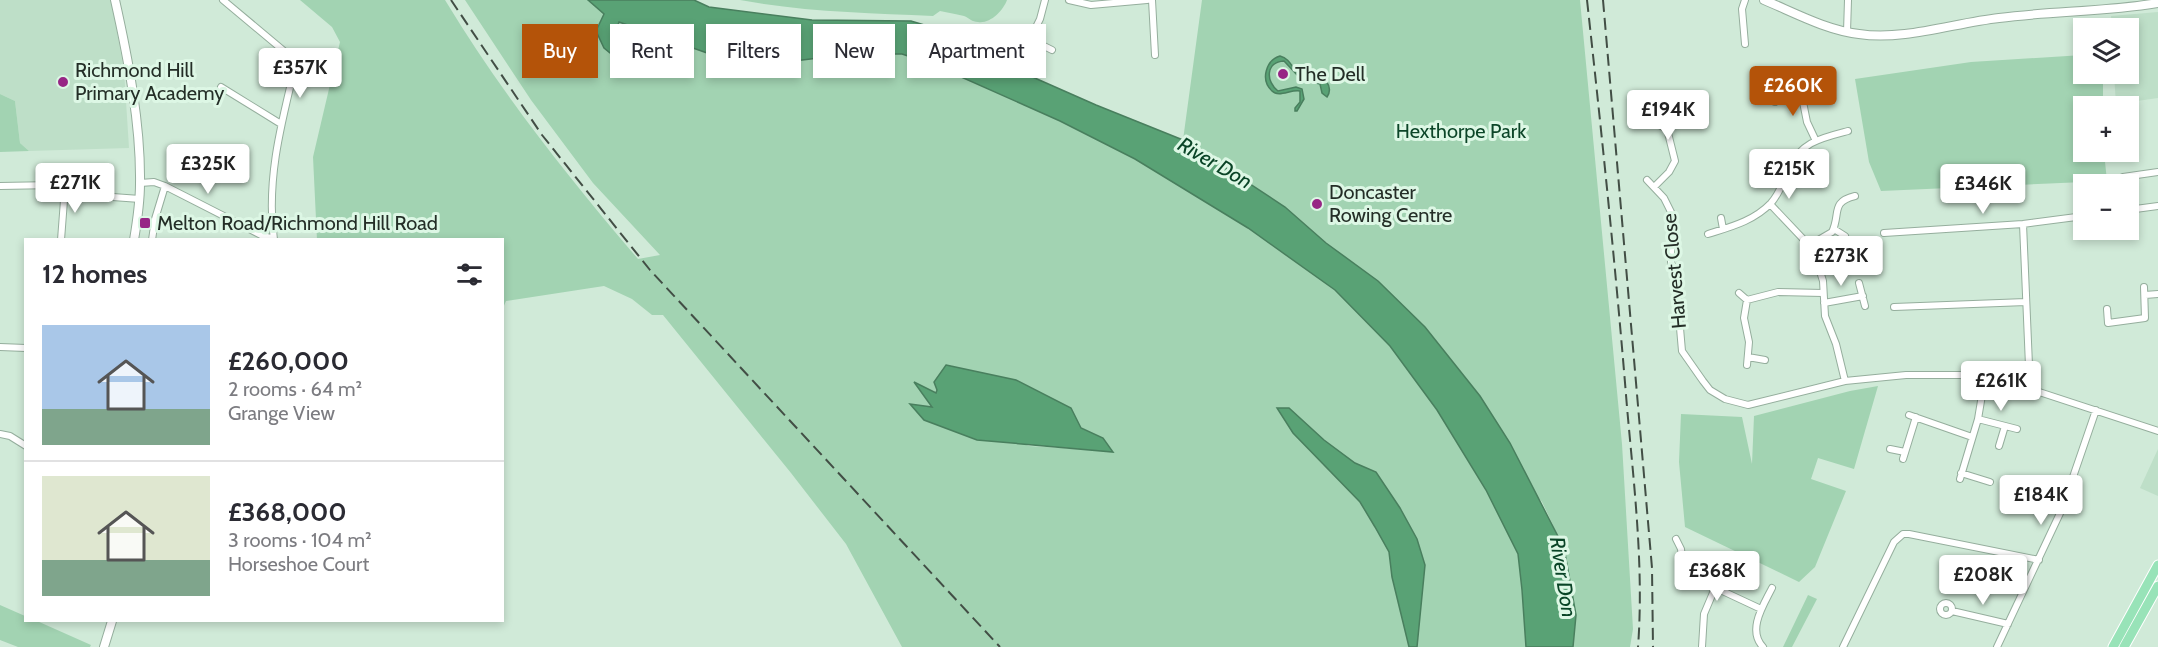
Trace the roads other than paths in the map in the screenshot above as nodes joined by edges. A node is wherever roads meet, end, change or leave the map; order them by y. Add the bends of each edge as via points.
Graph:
1 (115, 0) edge
2 (224, 0) edge
3 (1046, 0) edge
4 (1069, 0) edge
5 (1147, 0) edge
6 (1152, 0) edge
7 (1745, 0) edge
8 (1764, 0) edge
9 (1848, 0) edge
10 (2158, 3) edge
11 (1038, 24) edge
12 (1847, 32) junction
13 (1745, 44) dead end
14 (1046, 47) edge
15 (1052, 50) dead end
16 (1155, 56) dead end
17 (1808, 73) dead end
18 (1772, 82) dead end
19 (221, 87) dead end
20 (1799, 88) junction
21 (1778, 90) junction
22 (1774, 102) dead end
23 (1677, 122) dead end
24 (281, 124) junction
25 (1657, 124) dead end
26 (1667, 129) junction
27 (1848, 131) dead end
28 (1815, 139) junction
29 (2158, 172) edge
30 (2139, 175) edge
31 (1647, 180) dead end
32 (140, 183) junction
33 (0, 186) edge
34 (165, 186) junction
35 (65, 187) junction
36 (1654, 187) junction
37 (1855, 196) dead end
38 (140, 199) junction
39 (1770, 204) junction
40 (2158, 206) edge
41 (2139, 209) edge
42 (2073, 217) edge
43 (1721, 218) dead end
44 (2023, 224) junction
45 (1723, 229) junction
46 (1834, 229) junction
47 (1884, 233) dead end
48 (1708, 234) dead end
49 (1845, 236) dead end
50 (61, 238) edge
51 (134, 238) edge
52 (152, 238) edge
53 (268, 238) edge
54 (274, 238) edge
55 (1808, 246) junction
56 (1859, 283) dead end
57 (2144, 288) dead end
58 (1739, 293) dead end
59 (1823, 293) junction
60 (2158, 294) edge
61 (2145, 295) junction
62 (1863, 296) junction
63 (1747, 300) junction
64 (2026, 302) junction
65 (1824, 303) junction
66 (1865, 306) dead end
67 (1893, 307) dead end
68 (2107, 309) dead end
69 (0, 348) edge
70 (24, 348) edge
71 (1765, 360) dead end
72 (1985, 377) junction
73 (1845, 381) junction
74 (2030, 389) junction
75 (2096, 410) junction
76 (1978, 419) junction
77 (2005, 426) junction
78 (2018, 429) dead end
79 (2158, 431) edge
80 (0, 434) edge
81 (1972, 437) junction
82 (24, 445) edge
83 (1999, 446) dead end
84 (1890, 449) dead end
85 (1990, 482) dead end
86 (1676, 539) dead end
87 (2039, 560) junction
88 (2158, 565) edge
89 (1684, 573) junction
90 (1685, 585) dead end
91 (2158, 586) edge
92 (1715, 588) junction
93 (1772, 588) dead end
94 (2155, 598) edge
95 (1761, 609) junction
96 (1952, 611) dead end
97 (112, 622) edge
98 (2008, 624) junction
99 (104, 647) edge
100 (1702, 647) edge
101 (1763, 647) edge
102 (1843, 647) edge
103 (1997, 647) edge
104 (2113, 647) edge
105 (2124, 647) edge

1 - 32 street via 128,55
2 - 24 street via 294,61
3 - 11 street
4 - 5 street via 1091,4
6 - 16 street
7 - 13 street
8 - 12 street
9 - 12 street
10 - 12 street via 2000,17 1885,37
14 - 15 street
17 - 20 street
18 - 21 street
19 - 24 street
20 - 21 street
20 - 28 street
21 - 22 street
23 - 26 street
24 - 54 street via 271,201
25 - 26 street
26 - 36 street, Harvest Close via 1675,161
27 - 28 street
28 - 39 street via 1792,163
29 - 30 street
31 - 36 street, Harvest Close
32 - 34 street
32 - 38 street
33 - 35 street
34 - 52 street
34 - 53 street
35 - 38 street via 99,196
35 - 50 street
36 - 73 street, Harvest Close via 1671,212 1671,262 1682,351 1710,390 1732,402 1748,405
37 - 46 street via 1839,204
38 - 51 street
39 - 45 street via 1754,216
39 - 55 street
40 - 41 street
42 - 44 street
43 - 45 street
44 - 47 street
44 - 64 street
45 - 48 street
46 - 49 street
46 - 55 street
55 - 59 street via 1818,265
56 - 62 street
57 - 61 street
58 - 63 street
59 - 63 street via 1778,292
59 - 65 street
60 - 61 street
61 - 68 street via 2145,318 2108,322
62 - 65 street
62 - 66 street
63 - 71 street via 1744,318 1748,361
64 - 67 street
64 - 74 street
65 - 73 street
69 - 70 street
72 - 73 street, Harvest Close via 1906,375
72 - 74 street, Harvest Close
72 - 76 street
74 - 75 street, Harvest Close
75 - 79 street, Harvest Close
75 - 87 street via 2062,509
76 - 77 street
76 - 81 street
77 - 78 street
77 - 83 street
80 - 82 street
81 - 84 street via 1912,416 1904,456
81 - 85 street via 1960,476
86 - 89 street
87 - 98 street
87 - 102 street via 1903,534 1894,542
88 - 104 main road
89 - 90 street
89 - 92 street
91 - 94 main road
92 - 95 street
92 - 100 street via 1704,614
93 - 95 street
94 - 105 main road
95 - 101 street via 1756,636
96 - 98 street
97 - 99 street
98 - 103 street

